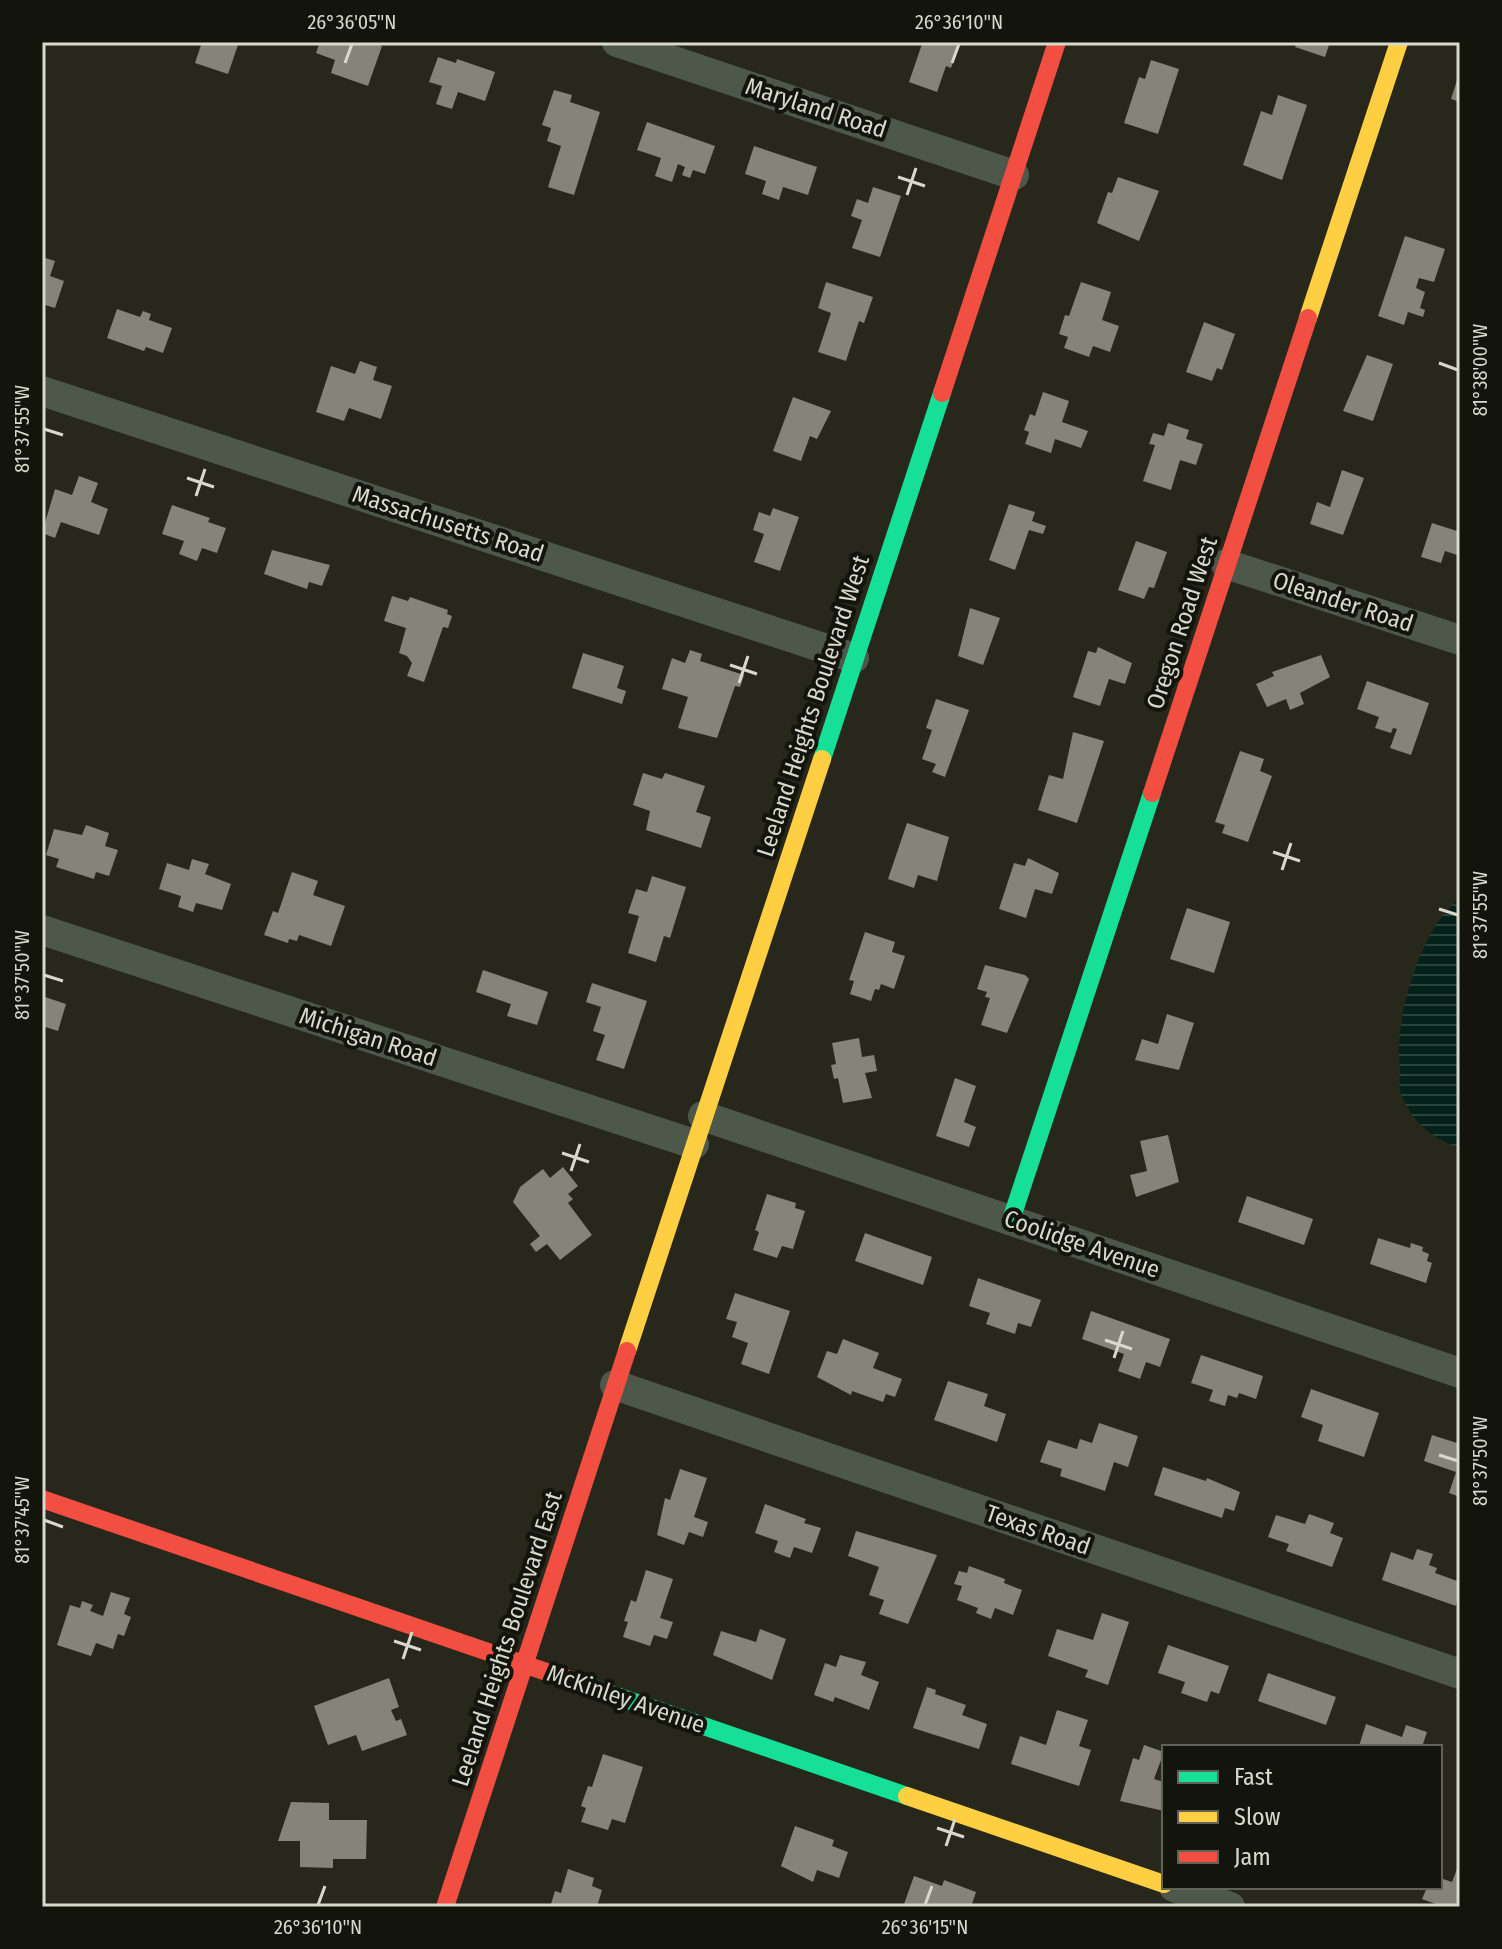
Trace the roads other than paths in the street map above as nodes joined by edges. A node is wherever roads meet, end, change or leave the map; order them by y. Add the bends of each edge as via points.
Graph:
1 (617, 42) edge
2 (1057, 42) edge
3 (1399, 42) edge
4 (1014, 175) junction
5 (42, 391) edge
6 (1226, 564) junction
7 (1460, 640) edge
8 (854, 658) junction
9 (42, 930) edge
10 (699, 1130) junction
11 (1011, 1220) junction
12 (1460, 1373) edge
13 (615, 1385) junction
14 (42, 1499) edge
15 (525, 1664) junction
16 (1460, 1674) edge
17 (1162, 1883) edge
18 (1180, 1889) edge
19 (445, 1907) edge
20 (1230, 1907) edge

1 - 4 street, Maryland Road
2 - 4 street, Leeland Heights Boulevard West
3 - 6 street, Oregon Road West
4 - 8 street, Leeland Heights Boulevard West
5 - 8 street, Massachusetts Road
6 - 7 street, Oleander Road
6 - 11 street, Oregon Road West
8 - 10 street, Leeland Heights Boulevard West
9 - 10 street, Michigan Road
10 - 11 street, Coolidge Avenue
10 - 13 street, Leeland Heights Boulevard West
11 - 12 street, Coolidge Avenue
13 - 15 street, Leeland Heights Boulevard East
13 - 16 street, Texas Road
14 - 15 street, McKinley Avenue
15 - 17 street, McKinley Avenue
15 - 19 street, Leeland Heights Boulevard East
18 - 20 street

